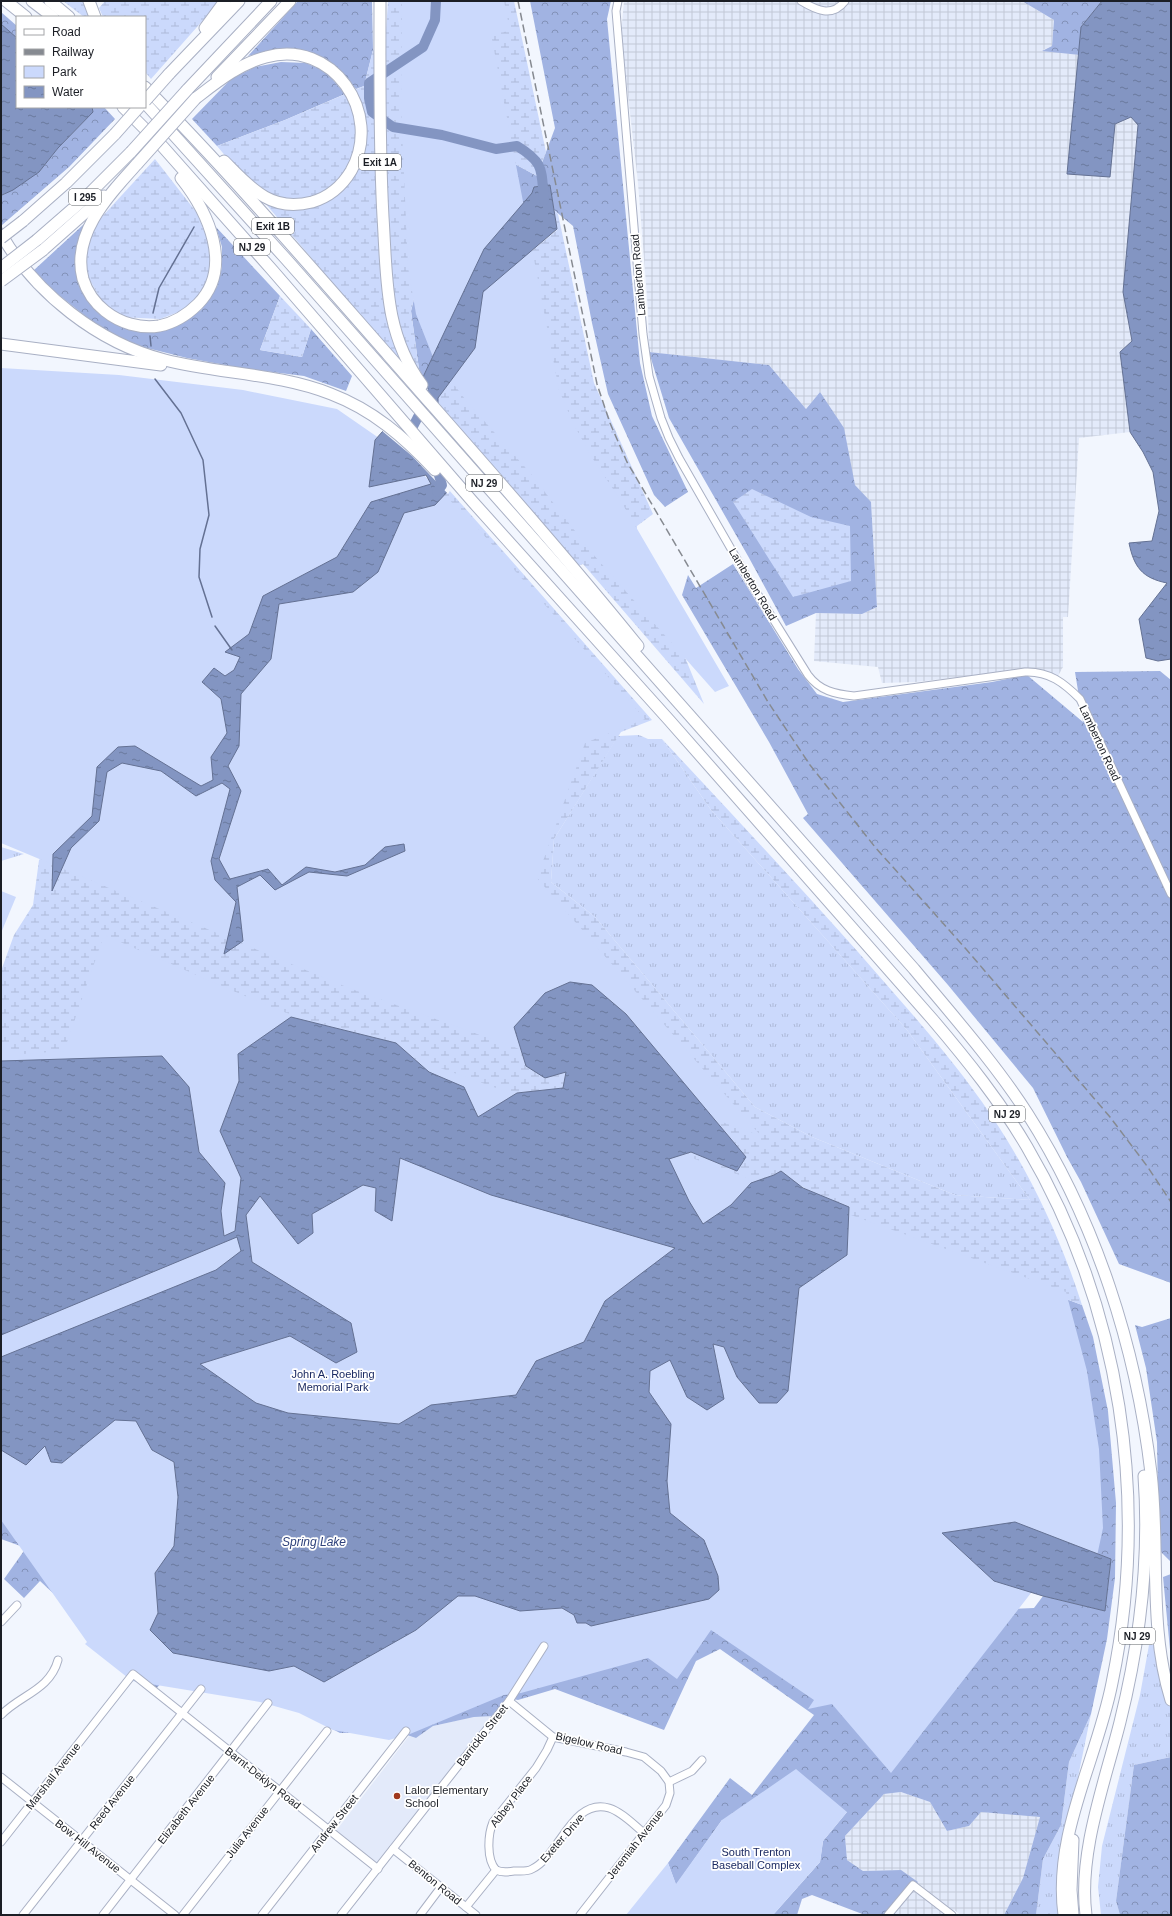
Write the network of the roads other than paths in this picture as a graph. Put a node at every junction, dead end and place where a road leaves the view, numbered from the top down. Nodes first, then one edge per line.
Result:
1 (6, 1) edge
2 (32, 1) edge
3 (50, 1) edge
4 (88, 1) edge
5 (225, 1) edge
6 (239, 1) edge
7 (271, 1) edge
8 (290, 1) edge
9 (380, 1) edge
10 (618, 1) edge
11 (801, 1) edge
12 (845, 1) edge
13 (25, 16) edge
14 (51, 16) edge
15 (69, 16) edge
16 (95, 16) edge
17 (169, 74) junction
18 (146, 88) edge
19 (196, 98) junction
20 (146, 101) edge
21 (146, 103) edge
22 (124, 108) edge
23 (138, 108) edge
24 (182, 125) junction
25 (160, 149) junction
26 (126, 177) junction
27 (1, 234) edge
28 (1, 238) edge
29 (1, 268) edge
30 (1, 281) edge
31 (1, 344) edge
32 (406, 369) junction
33 (228, 372) junction
34 (579, 583) junction
35 (625, 671) junction
36 (1171, 894) edge
37 (1128, 1352) junction
38 (17, 1605) dead end
39 (1, 1622) edge
40 (544, 1646) dead end
41 (58, 1660) dead end
42 (148, 1687) joint
43 (201, 1689) dead end
44 (1171, 1700) edge
45 (509, 1701) junction
46 (268, 1703) dead end
47 (182, 1713) junction
48 (1, 1715) edge
49 (327, 1731) dead end
50 (406, 1731) dead end
51 (553, 1737) junction
52 (230, 1752) junction
53 (702, 1760) dead end
54 (1088, 1769) junction
55 (1, 1777) edge
56 (669, 1782) junction
57 (280, 1791) junction
58 (32, 1802) junction
59 (328, 1830) junction
60 (644, 1833) junction
61 (81, 1841) junction
62 (1, 1842) edge
63 (393, 1849) junction
64 (378, 1869) junction
65 (496, 1870) junction
66 (130, 1880) junction
67 (442, 1887) junction
68 (466, 1907) junction
69 (23, 1915) edge
70 (103, 1915) edge
71 (175, 1915) edge
72 (183, 1915) edge
73 (262, 1915) edge
74 (341, 1915) edge
75 (420, 1915) edge
76 (476, 1915) edge
77 (580, 1915) edge
78 (888, 1915) edge
79 (952, 1915) edge
80 (1064, 1915) edge
81 (1073, 1915) edge
82 (1086, 1915) edge

1 - 13 highway
2 - 14 highway
3 - 15 highway
4 - 16 highway
5 - 17 highway
6 - 17 highway
7 - 29 highway, I 295, bridge
8 - 19 highway
9 - 32 highway, Exit 1A
10 - 36 street, Lamberton Road
11 - 12 street
17 - 20 highway, bridge
18 - 24 highway
19 - 24 highway
19 - 26 highway, bridge
21 - 34 highway, NJ 29
22 - 25 highway
23 - 28 highway, I 295, bridge
24 - 32 highway, Exit 1B
25 - 26 highway
25 - 35 highway, NJ 29
26 - 30 highway, bridge
27 - 33 highway
31 - 33 highway
32 - 34 highway, Exit 1B
33 - 35 highway
34 - 37 highway, NJ 29
35 - 54 highway, NJ 29
37 - 44 highway
37 - 82 highway, NJ 29
38 - 39 street
40 - 45 street, Barricklo Street
41 - 48 street
42 - 47 street, Barnt-Deklyn Road
42 - 58 street, Marshall Avenue
43 - 47 street, Reed Avenue
45 - 51 street, Bigelow Road
45 - 63 street, Barricklo Street
46 - 52 street, Elizabeth Avenue
47 - 52 street, Barnt-Deklyn Road
47 - 61 street, Reed Avenue
49 - 57 street, Julia Avenue
50 - 59 street, Andrew Street
51 - 56 street, Bigelow Road
51 - 65 street, Abbey Place
52 - 57 street, Barnt-Deklyn Road
52 - 66 street, Elizabeth Avenue
53 - 56 street
54 - 80 highway
54 - 81 highway, NJ 29
55 - 58 street, Bow Hill Avenue
56 - 60 street, Jeremiah Avenue
57 - 59 street, Barnt-Deklyn Road
57 - 72 street, Julia Avenue
58 - 61 street, Bow Hill Avenue
58 - 62 street, Marshall Avenue
59 - 64 street, Barnt-Deklyn Road
59 - 73 street, Andrew Street
60 - 65 street, Exeter Drive
60 - 77 street, Jeremiah Avenue
61 - 66 street, Bow Hill Avenue
61 - 69 street, Reed Avenue
63 - 64 street, Barricklo Street
63 - 67 street, Benton Road
64 - 74 street, Barricklo Street
65 - 68 street
66 - 70 street, Elizabeth Avenue
66 - 71 street, Bow Hill Avenue
67 - 68 street, Benton Road
67 - 75 street
68 - 76 street, Benton Road
78 - 79 street

